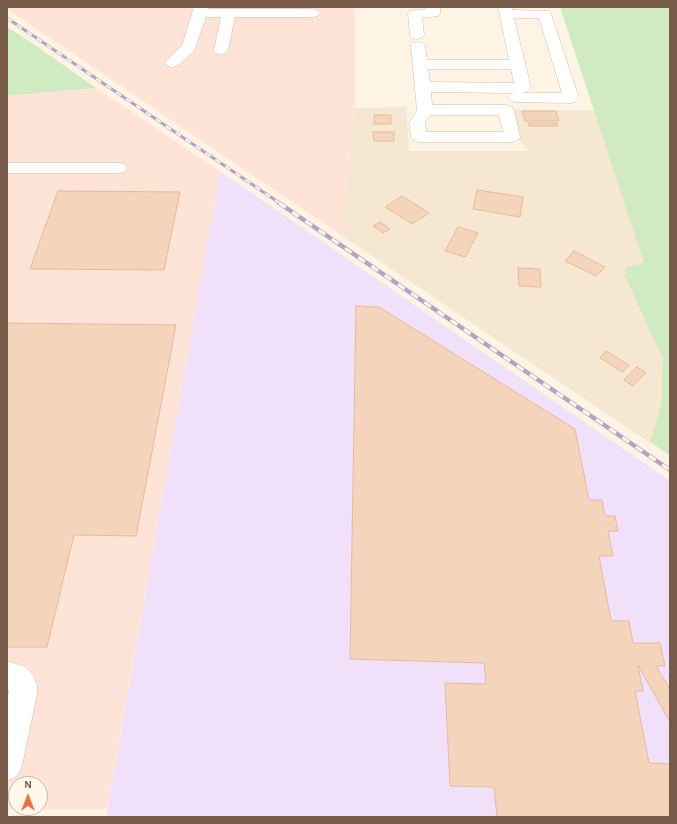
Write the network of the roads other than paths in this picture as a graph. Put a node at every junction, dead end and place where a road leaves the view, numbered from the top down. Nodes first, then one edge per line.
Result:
1 (433, 7) edge
2 (200, 10) edge
3 (506, 10) edge
4 (229, 13) junction
5 (314, 13) dead end
6 (221, 50) dead end
7 (172, 63) dead end
8 (517, 64) junction
9 (420, 65) junction
10 (422, 87) junction
11 (515, 98) junction
12 (425, 110) junction
13 (7, 168) edge
14 (118, 168) dead end
15 (7, 675) edge
16 (9, 751) edge

1 - 9 lane
2 - 4 lane
2 - 7 lane
3 - 8 lane
3 - 11 lane
4 - 5 lane
4 - 6 lane
8 - 9 lane
8 - 11 lane
9 - 10 lane
10 - 11 lane
10 - 12 lane
11 - 12 lane
11 - 12 lane
13 - 14 lane
15 - 16 lane

